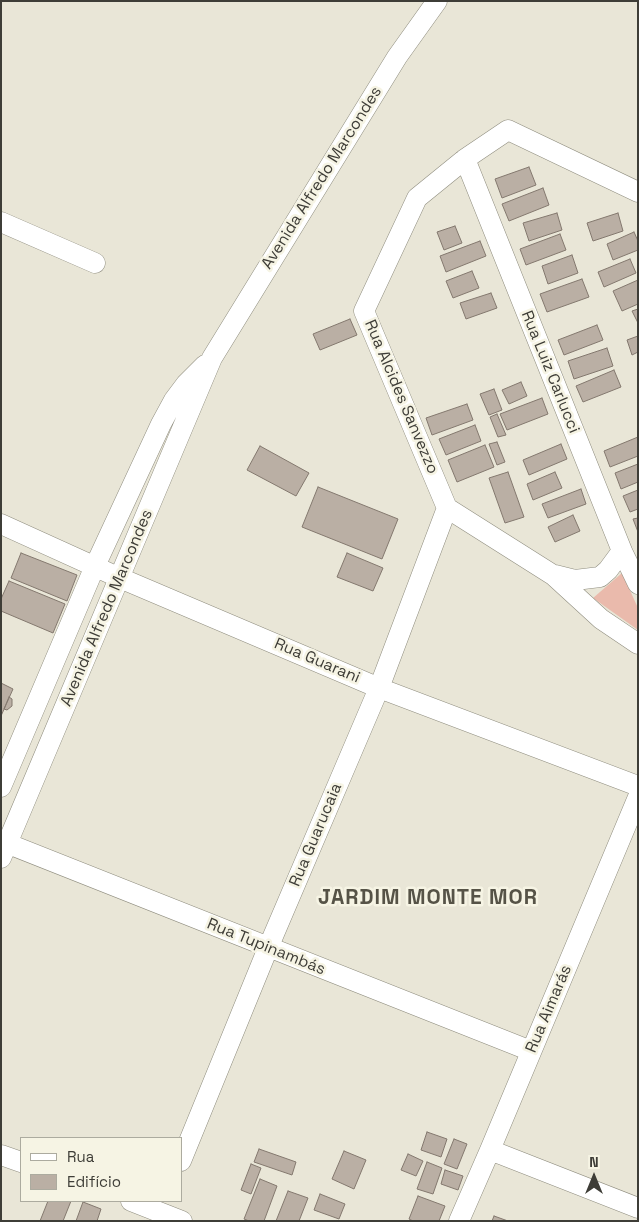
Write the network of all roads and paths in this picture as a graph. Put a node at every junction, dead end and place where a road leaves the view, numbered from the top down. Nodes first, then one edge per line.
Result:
1 (437, 1) edge
2 (465, 159) junction
3 (636, 194) edge
4 (1, 222) edge
5 (95, 263) dead end
6 (212, 358) junction
7 (447, 508) junction
8 (1, 524) edge
9 (622, 551) junction
10 (95, 566) junction
11 (553, 575) junction
12 (120, 578) junction
13 (638, 584) edge
14 (638, 644) edge
15 (379, 688) junction
16 (638, 786) edge
17 (1, 787) edge
18 (638, 797) edge
19 (3, 848) edge
20 (268, 948) junction
21 (531, 1051) junction
22 (490, 1150) junction
23 (1, 1155) edge
24 (182, 1159) edge
25 (20, 1162) edge
26 (134, 1202) edge
27 (638, 1208) edge
28 (161, 1211) edge
29 (182, 1221) edge
30 (458, 1221) edge

1 - 6 street, Avenida Alfredo Marcondes
2 - 3 street, Rua Alcides Sanvezzo
2 - 7 street, Rua Alcides Sanvezzo
2 - 9 street, Rua Luiz Carlucci
4 - 5 street
6 - 10 street, Avenida Alfredo Marcondes
6 - 12 street, Avenida Alfredo Marcondes
7 - 11 street
7 - 15 street, Rua Guarucaia
8 - 10 street, Rua Guarani
9 - 11 street
9 - 13 street, Rua Luiz Carlucci
10 - 12 street, Rua Guarani
10 - 17 street, Avenida Alfredo Marcondes
11 - 14 street
12 - 15 street, Rua Guarani
12 - 19 street, Avenida Alfredo Marcondes
15 - 16 street, Rua Guarani
15 - 20 street, Rua Guarucaia
18 - 21 street, Rua Aimarás
19 - 20 street, Rua Tupinambás
20 - 21 street, Rua Tupinambás
20 - 24 street, Rua Guarucaia
21 - 22 street, Rua Aimarás
22 - 27 street
22 - 30 street, Rua Aimarás
23 - 25 street
26 - 28 street
28 - 29 street

